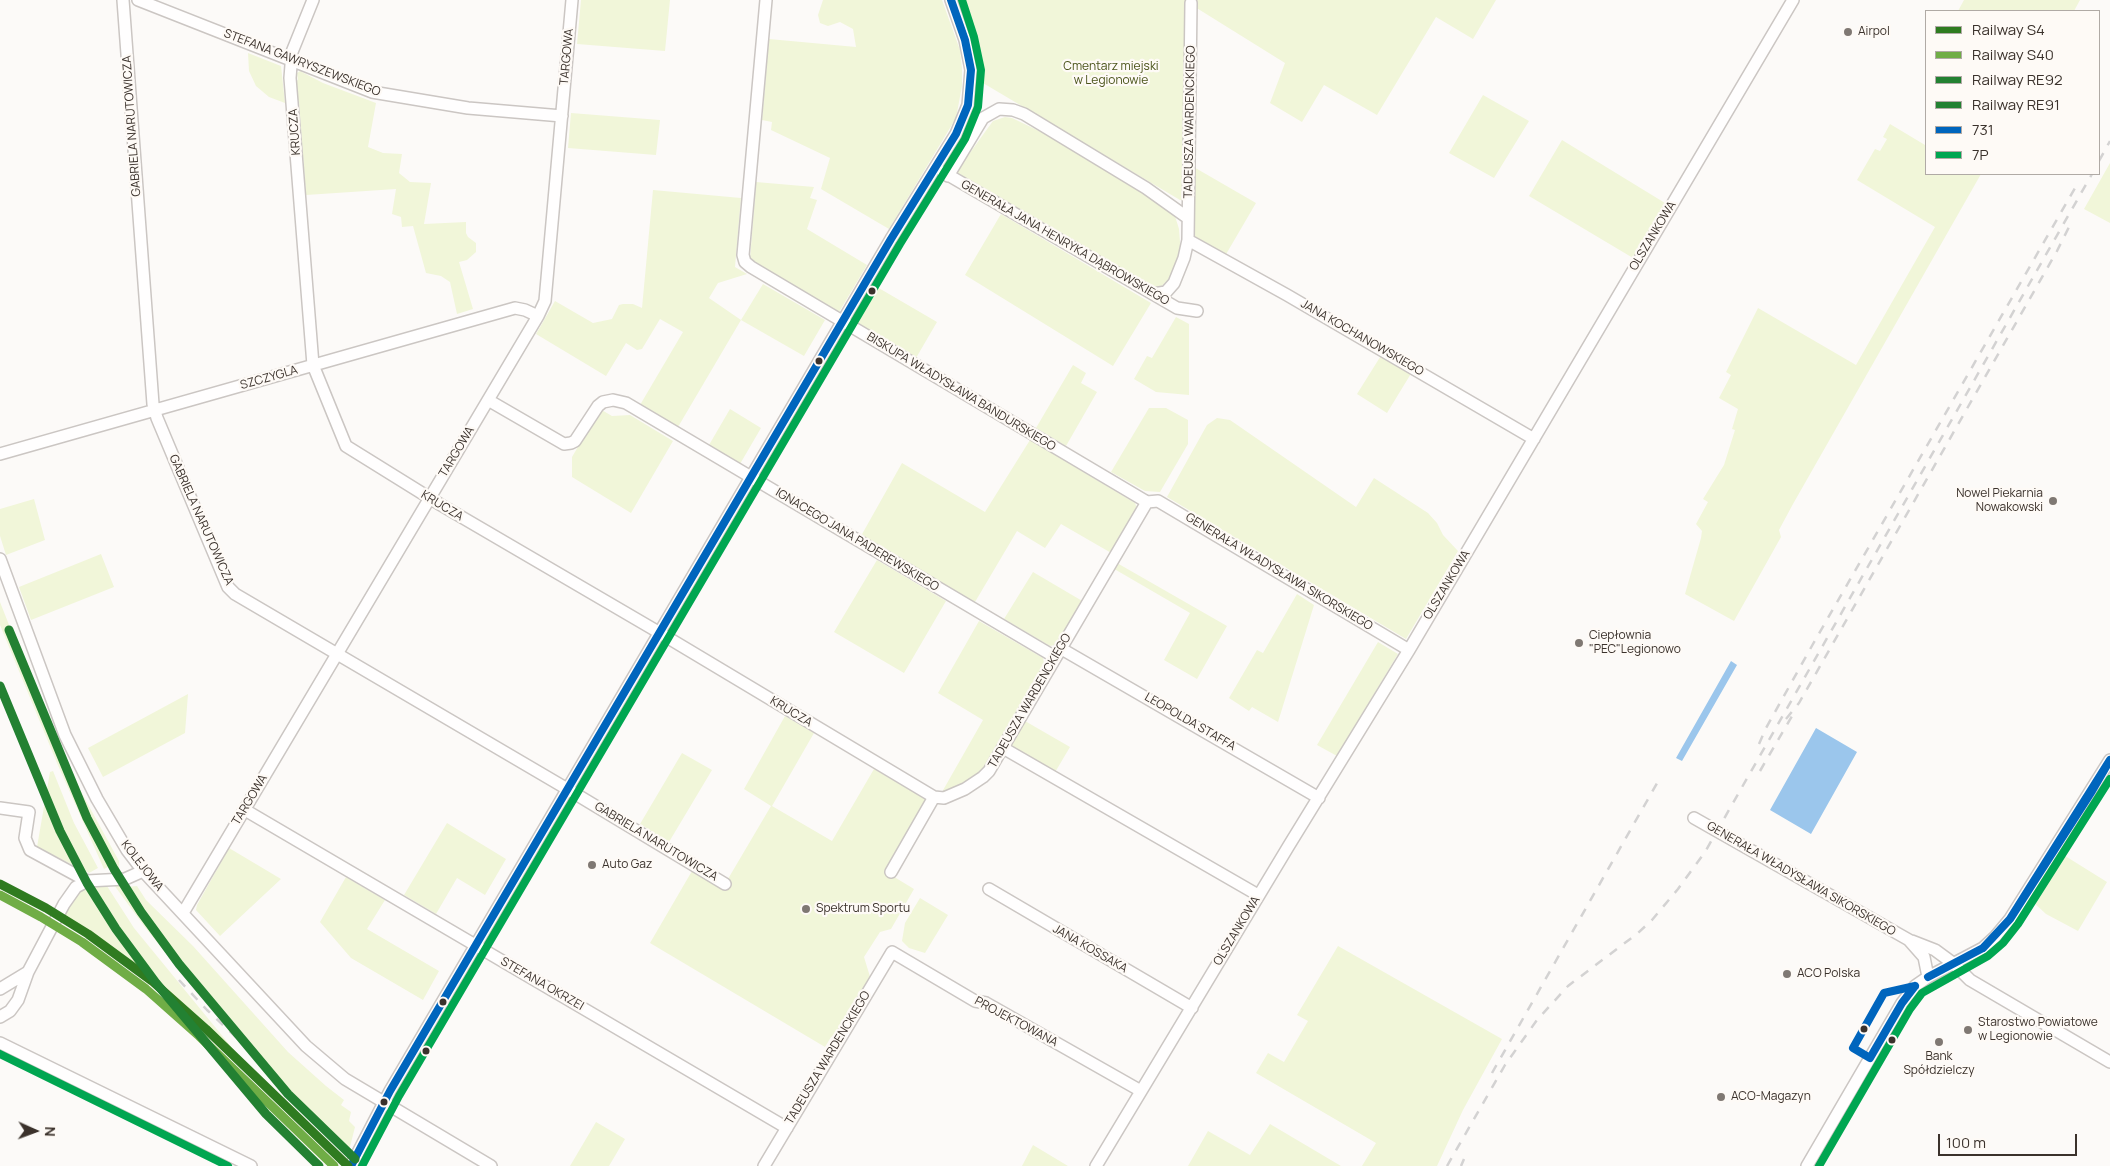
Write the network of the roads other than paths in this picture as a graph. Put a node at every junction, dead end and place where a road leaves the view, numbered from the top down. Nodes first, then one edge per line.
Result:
1 (123, 0) edge
2 (138, 0) edge
3 (313, 0) edge
4 (572, 0) edge
5 (766, 0) edge
6 (951, 0) edge
7 (1793, 0) edge
8 (1191, 3) dead end
9 (291, 59) junction
10 (562, 116) junction
11 (936, 168) junction
12 (948, 176) junction
13 (1188, 218) junction
14 (1188, 240) junction
15 (1153, 294) junction
16 (1197, 311) dead end
17 (538, 316) junction
18 (843, 322) junction
19 (313, 365) junction
20 (488, 400) junction
21 (154, 410) junction
22 (1534, 438) junction
23 (0, 454) edge
24 (751, 477) junction
25 (430, 498) junction
26 (1147, 502) junction
27 (0, 558) edge
28 (660, 633) junction
29 (1409, 650) junction
30 (1058, 652) junction
31 (338, 654) junction
32 (1003, 748) junction
33 (2110, 760) edge
34 (569, 790) junction
35 (934, 797) junction
36 (1320, 798) junction
37 (0, 808) edge
38 (245, 810) junction
39 (1694, 818) dead end
40 (143, 871) junction
41 (891, 872) dead end
42 (86, 881) junction
43 (725, 884) dead end
44 (989, 889) dead end
45 (1258, 896) junction
46 (183, 914) junction
47 (1909, 940) junction
48 (476, 945) junction
49 (892, 952) joint
50 (1954, 964) junction
51 (28, 972) junction
52 (1928, 977) junction
53 (0, 989) edge
54 (1192, 1008) junction
55 (0, 1017) edge
56 (0, 1043) edge
57 (2110, 1062) edge
58 (1141, 1091) junction
59 (383, 1103) junction
60 (786, 1128) junction
61 (251, 1166) edge
62 (350, 1166) edge
63 (491, 1166) edge
64 (764, 1166) edge
65 (1096, 1166) edge
66 (1807, 1166) edge

1 - 21 street, GABRIELA NARUTOWICZA
2 - 9 street, STEFANA GAWRYSZEWSKIEGO
3 - 9 street, KRUCZA
4 - 10 street, TARGOWA
5 - 18 street, BISKUPA WŁADYSŁAWA BANDURSKIEGO
6 - 11 street
7 - 22 street, OLSZANKOWA
8 - 13 street, TADEUSZA WARDENCKIEGO
9 - 10 street, STEFANA GAWRYSZEWSKIEGO
9 - 19 street, KRUCZA
10 - 17 street, TARGOWA
11 - 12 street, GENERAŁA JANA HENRYKA DĄBROWSKIEGO
11 - 18 street
12 - 13 street
12 - 15 street, GENERAŁA JANA HENRYKA DĄBROWSKIEGO
13 - 14 street, TADEUSZA WARDENCKIEGO
14 - 15 street, TADEUSZA WARDENCKIEGO
14 - 22 street, JANA KOCHANOWSKIEGO
15 - 16 street, GENERAŁA JANA HENRYKA DĄBROWSKIEGO
17 - 19 street, SZCZYGLA
17 - 20 street, TARGOWA
18 - 24 street
18 - 26 street, BISKUPA WŁADYSŁAWA BANDURSKIEGO
19 - 21 street, SZCZYGLA
19 - 25 street, KRUCZA
20 - 24 street, IGNACEGO JANA PADEREWSKIEGO
20 - 25 street, TARGOWA
21 - 23 street, SZCZYGLA
21 - 31 street, GABRIELA NARUTOWICZA
22 - 29 street, OLSZANKOWA
24 - 28 street
24 - 30 street, IGNACEGO JANA PADEREWSKIEGO
25 - 28 street, KRUCZA
25 - 31 street, TARGOWA
26 - 29 street, GENERAŁA WŁADYSŁAWA SIKORSKIEGO
26 - 30 street, TADEUSZA WARDENCKIEGO
27 - 40 street, KOLEJOWA
28 - 34 street
28 - 35 street, KRUCZA
29 - 36 street, OLSZANKOWA
30 - 32 street, TADEUSZA WARDENCKIEGO
30 - 36 street, LEOPOLDA STAFFA
31 - 34 street, GABRIELA NARUTOWICZA
31 - 38 street, TARGOWA
32 - 35 street, TADEUSZA WARDENCKIEGO
32 - 45 street
33 - 50 street
34 - 43 street, GABRIELA NARUTOWICZA
34 - 48 street
35 - 41 street
36 - 45 street, OLSZANKOWA
37 - 42 street
38 - 46 street, TARGOWA
38 - 48 street, STEFANA OKRZEI
39 - 47 street, GENERAŁA WŁADYSŁAWA SIKORSKIEGO
40 - 42 street
40 - 46 street, KOLEJOWA
42 - 51 street
44 - 54 street, JANA KOSSAKA
45 - 54 street, OLSZANKOWA
46 - 59 street, KOLEJOWA
47 - 50 street, GENERAŁA WŁADYSŁAWA SIKORSKIEGO
47 - 52 street, GENERAŁA WŁADYSŁAWA SIKORSKIEGO
48 - 59 street
48 - 60 street, STEFANA OKRZEI
49 - 58 street, PROJEKTOWANA
49 - 60 street, TADEUSZA WARDENCKIEGO
50 - 52 street
50 - 57 street, GENERAŁA WŁADYSŁAWA SIKORSKIEGO
51 - 53 street
51 - 55 street
52 - 66 street
54 - 58 street, OLSZANKOWA
56 - 61 street
58 - 65 street, OLSZANKOWA
59 - 62 street
59 - 63 street, KOLEJOWA
60 - 64 street, TADEUSZA WARDENCKIEGO

